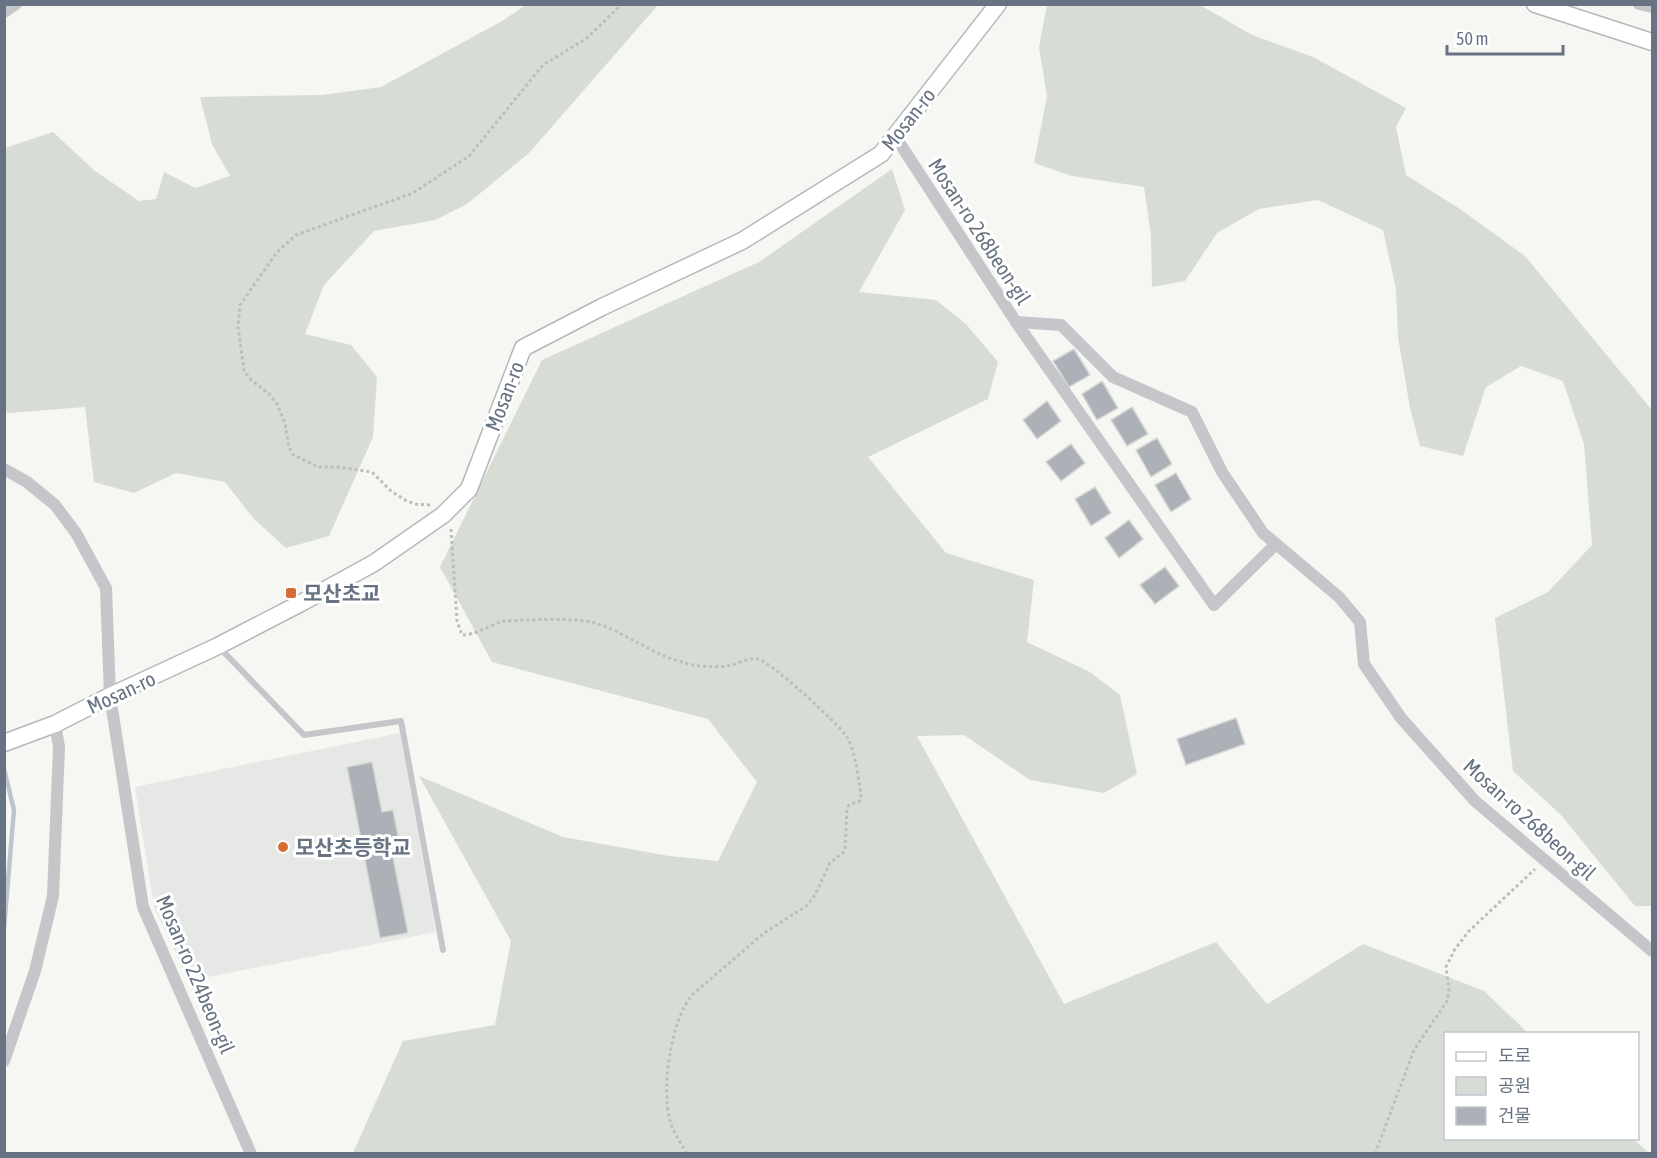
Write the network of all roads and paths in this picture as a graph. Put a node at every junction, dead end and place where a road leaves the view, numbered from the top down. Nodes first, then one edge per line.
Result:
1 (16, 4) edge
2 (622, 4) edge
3 (998, 4) edge
4 (1535, 4) edge
5 (1639, 4) edge
6 (1653, 7) edge
7 (4, 12) edge
8 (1653, 42) edge
9 (895, 136) junction
10 (1016, 322) junction
11 (4, 469) edge
12 (443, 514) junction
13 (1276, 544) junction
14 (218, 646) junction
15 (110, 696) junction
16 (55, 724) junction
17 (4, 743) edge
18 (1544, 861) junction
19 (443, 950) dead end
20 (1653, 951) edge
21 (4, 1061) edge
22 (251, 1154) edge
23 (687, 1154) edge
24 (1374, 1154) edge

1 - 7 street
2 - 12 path
3 - 9 street, Mosan-ro
4 - 8 street
5 - 6 street
9 - 10 street, Mosan-ro 268beon-gil
9 - 12 street, Mosan-ro
10 - 13 street, Mosan-ro 268beon-gil
10 - 13 street
11 - 15 street, Mosan-ro 224beon-gil
12 - 14 street, Mosan-ro
12 - 23 path
13 - 18 street, Mosan-ro 268beon-gil
14 - 15 street, Mosan-ro
14 - 19 lane
15 - 16 street, Mosan-ro
15 - 22 street, Mosan-ro 224beon-gil
16 - 17 street, Mosan-ro
16 - 21 street
18 - 20 street, Mosan-ro 268beon-gil
18 - 24 path

